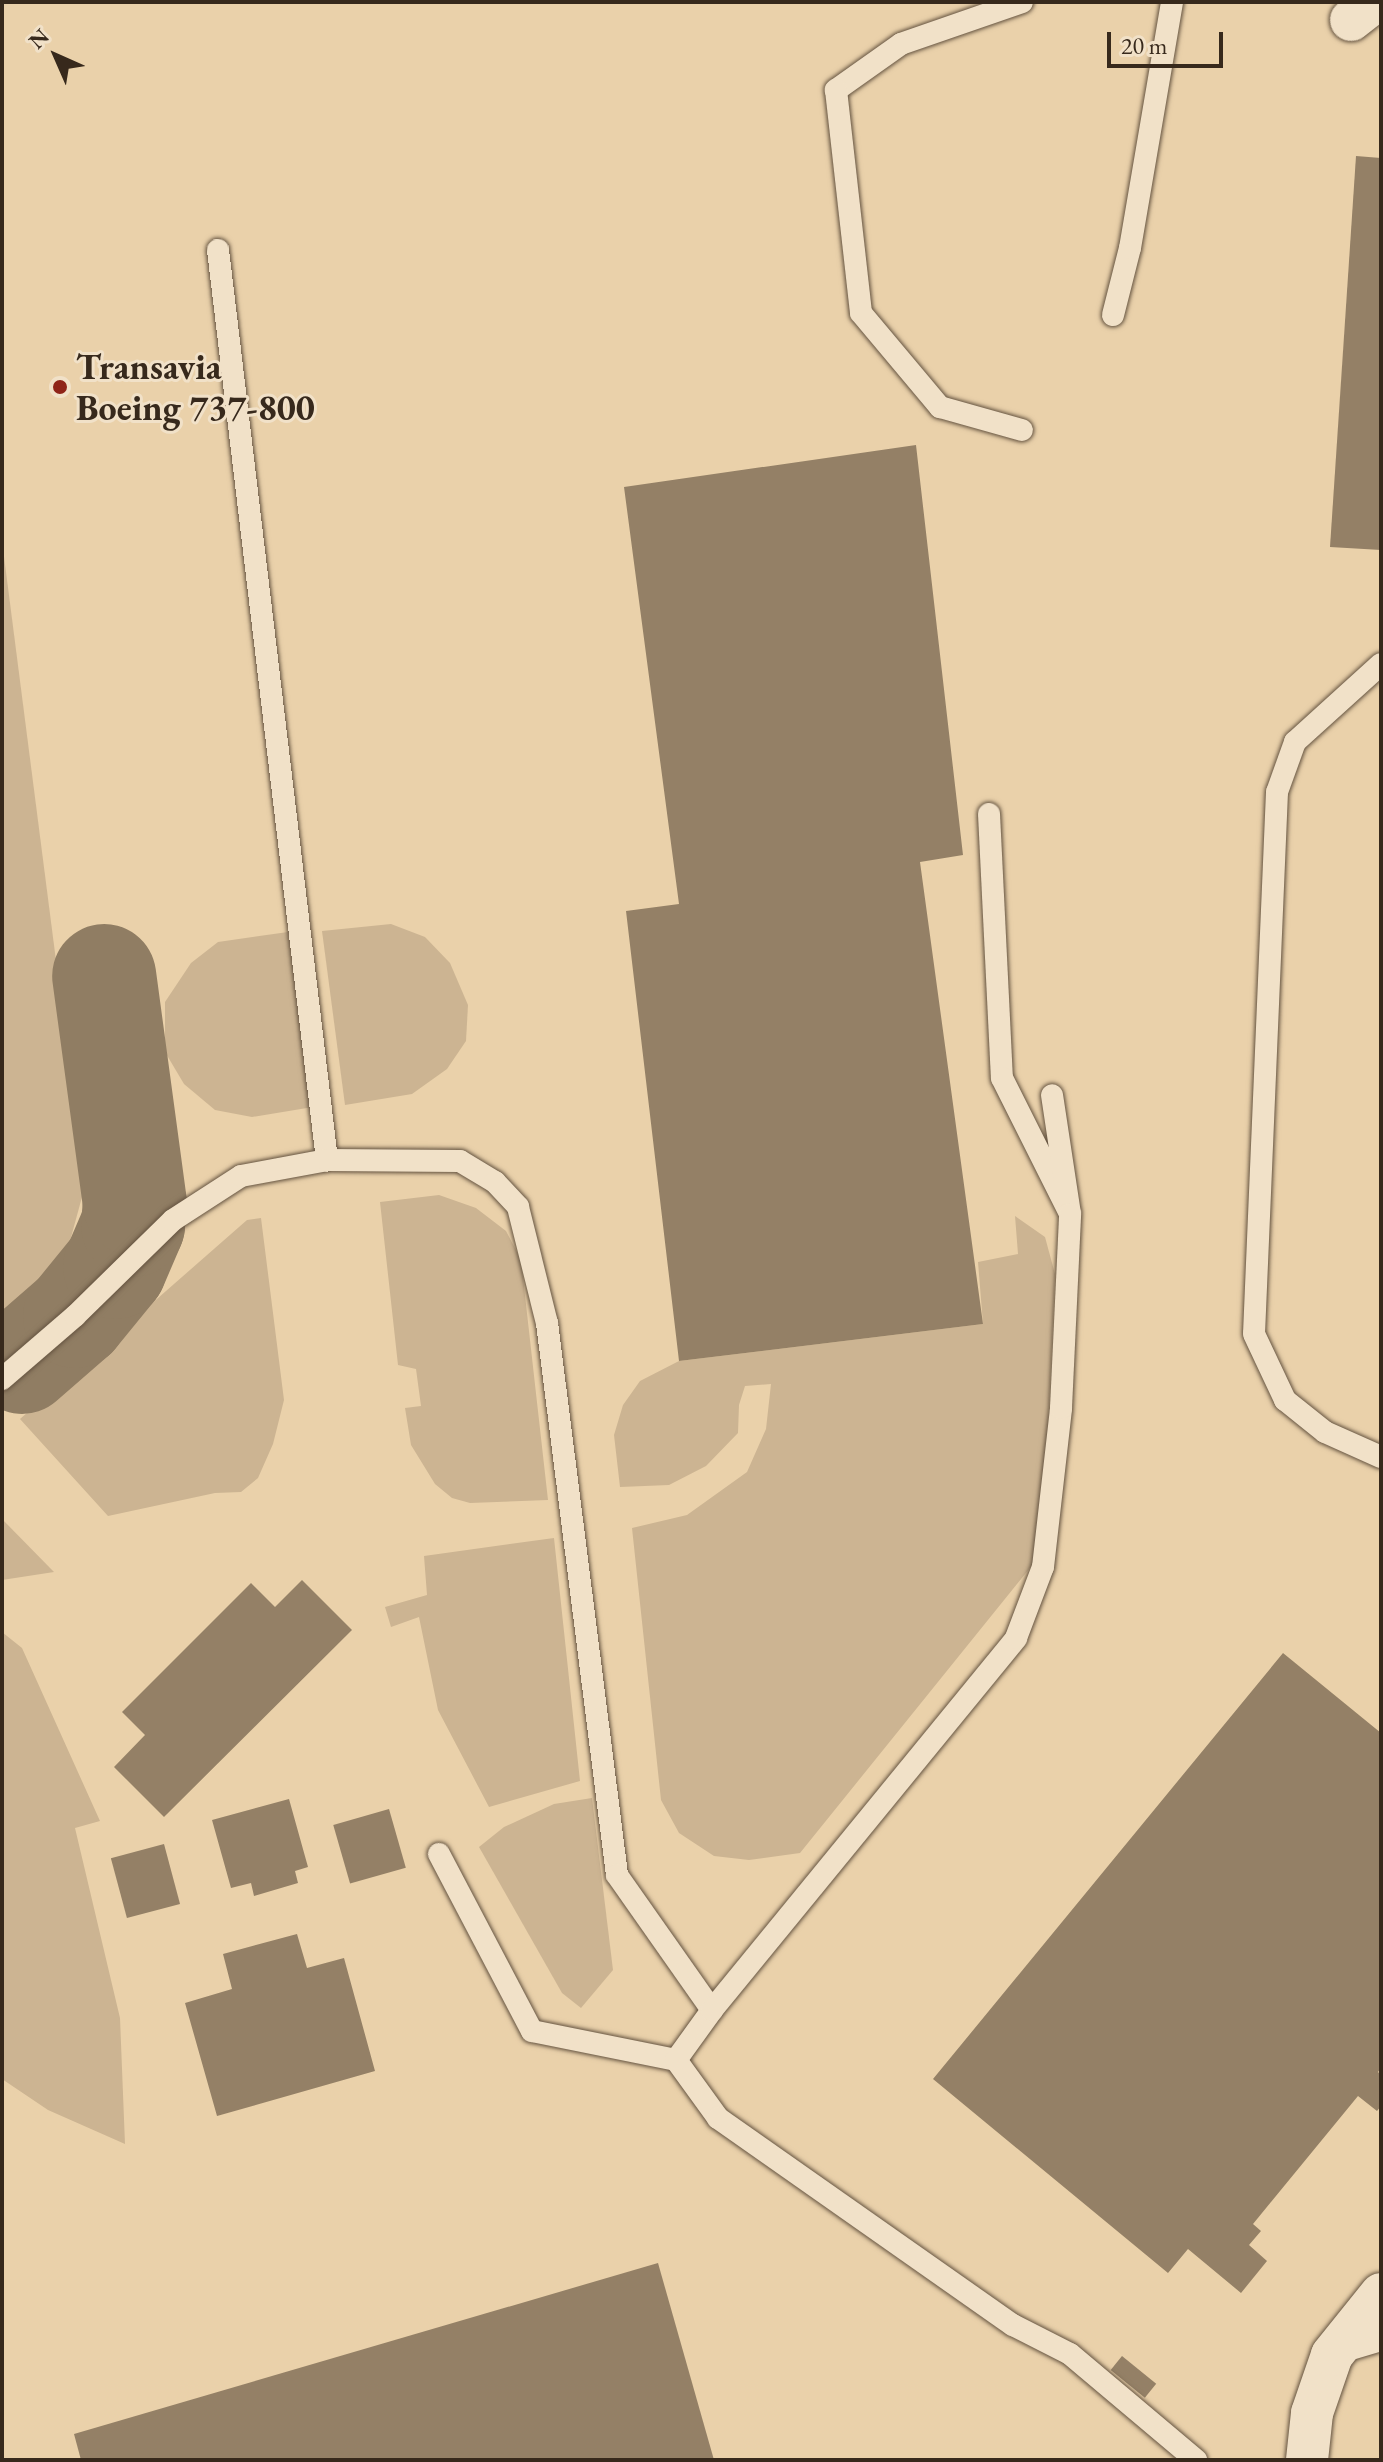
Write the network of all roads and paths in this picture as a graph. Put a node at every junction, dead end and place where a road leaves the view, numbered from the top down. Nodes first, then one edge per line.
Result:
1 (1022, 2) edge
2 (1172, 2) edge
3 (218, 250) dead end
4 (1113, 315) dead end
5 (1022, 430) dead end
6 (1381, 664) edge
7 (989, 814) dead end
8 (1052, 1095) dead end
9 (327, 1160) junction
10 (1070, 1214) junction
11 (2, 1379) edge
12 (1381, 1457) edge
13 (439, 1854) dead end
14 (712, 2010) junction
15 (676, 2060) junction
16 (1381, 2294) edge
17 (1381, 2340) edge
18 (1332, 2355) junction
19 (1196, 2460) edge
20 (1307, 2460) edge

1 - 5 lane
2 - 4 lane
3 - 9 lane
6 - 12 lane
7 - 10 lane
8 - 10 lane
9 - 11 lane
9 - 14 lane
10 - 14 lane
13 - 15 lane
14 - 15 lane
15 - 19 lane
16 - 18 street
17 - 18 lane
18 - 20 street

